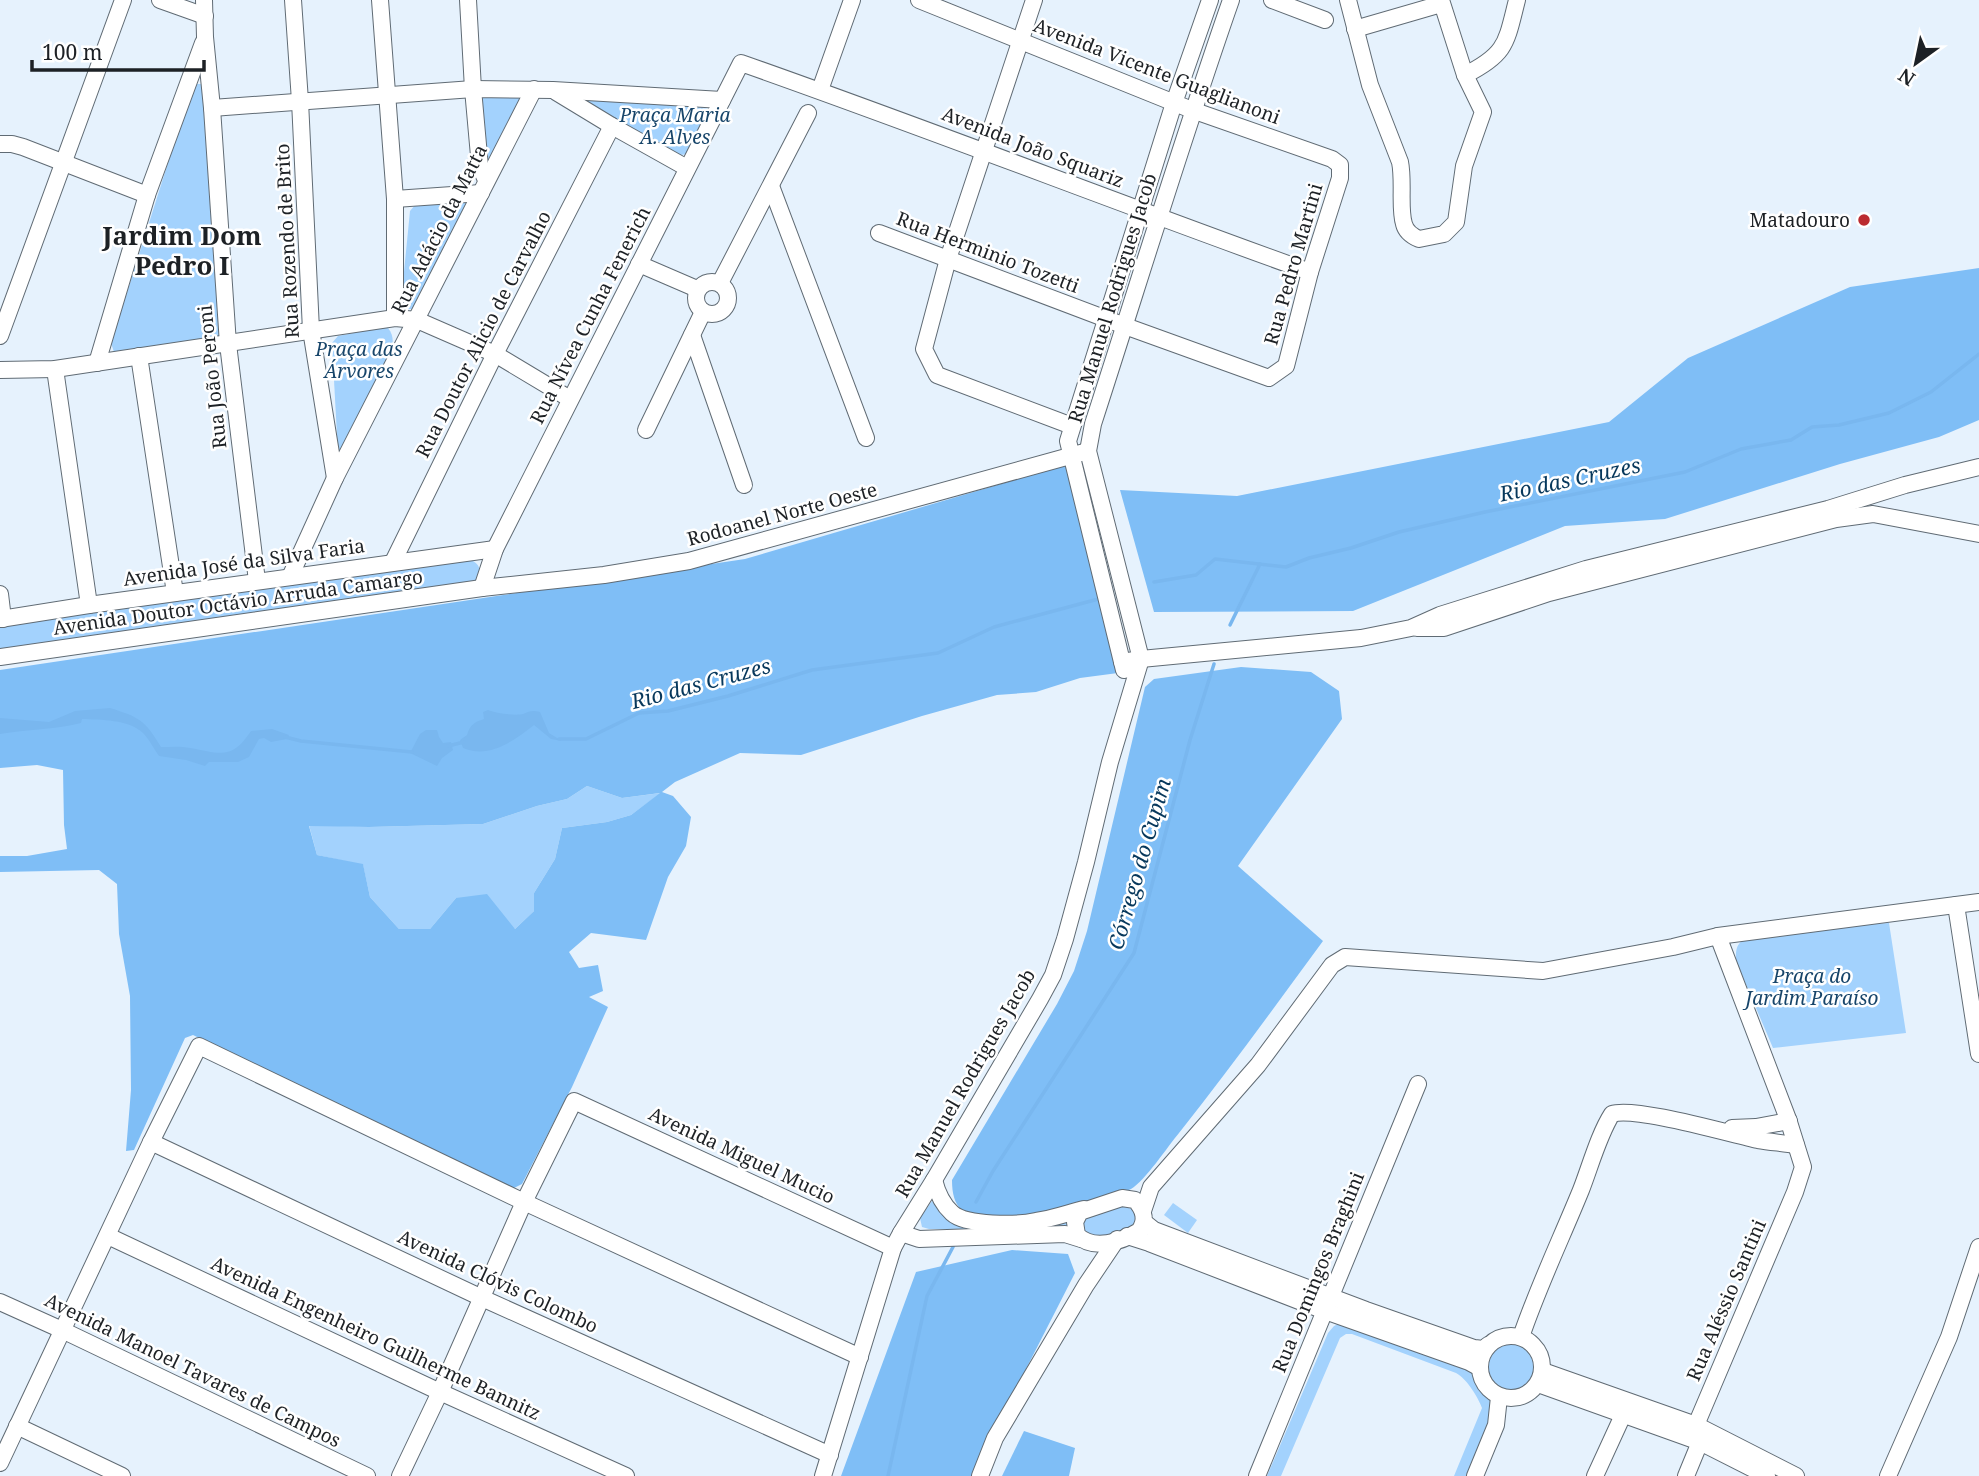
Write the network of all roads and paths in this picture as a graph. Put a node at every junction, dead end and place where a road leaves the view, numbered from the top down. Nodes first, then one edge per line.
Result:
1 (123, 0) edge
2 (160, 0) edge
3 (293, 0) edge
4 (380, 0) edge
5 (468, 0) edge
6 (852, 0) edge
7 (919, 0) edge
8 (1034, 0) edge
9 (1210, 0) edge
10 (1231, 0) edge
11 (1272, 0) edge
12 (1348, 0) edge
13 (1517, 0) edge
14 (1441, 2) edge
15 (204, 8) edge
16 (1325, 20) dead end
17 (1355, 29) junction
18 (205, 37) junction
19 (1021, 40) junction
20 (741, 63) joint
21 (1465, 75) junction
22 (472, 89) junction
23 (534, 89) junction
24 (553, 90) junction
25 (820, 90) junction
26 (387, 96) junction
27 (722, 100) junction
28 (300, 101) junction
29 (1174, 103) junction
30 (212, 108) junction
31 (1192, 110) junction
32 (808, 113) dead end
33 (612, 126) junction
34 (0, 133) edge
35 (0, 144) edge
36 (23, 147) junction
37 (986, 150) junction
38 (63, 161) junction
39 (1340, 165) joint
40 (687, 168) junction
41 (484, 186) junction
42 (771, 186) junction
43 (147, 195) junction
44 (395, 199) junction
45 (1139, 211) junction
46 (1158, 218) junction
47 (879, 233) dead end
48 (948, 259) junction
49 (639, 264) junction
50 (1310, 272) junction
51 (720, 283) junction
52 (697, 289) junction
53 (703, 312) junction
54 (395, 318) junction
55 (1105, 319) junction
56 (418, 320) junction
57 (1125, 326) junction
58 (311, 330) junction
59 (692, 335) junction
60 (0, 336) edge
61 (228, 344) junction
62 (495, 354) junction
63 (139, 356) junction
64 (97, 363) junction
65 (55, 369) junction
66 (0, 370) edge
67 (1279, 372) joint
68 (570, 399) junction
69 (1072, 426) junction
70 (646, 430) dead end
71 (866, 438) dead end
72 (1088, 451) junction
73 (1070, 455) junction
74 (1979, 467) edge
75 (335, 478) junction
76 (744, 485) dead end
77 (1979, 534) edge
78 (495, 549) junction
79 (393, 562) junction
80 (290, 577) junction
81 (257, 581) junction
82 (482, 588) junction
83 (175, 593) junction
84 (0, 594) edge
85 (89, 605) junction
86 (2, 619) edge
87 (1411, 628) junction
88 (0, 657) edge
89 (1141, 659) junction
90 (1122, 663) junction
91 (1130, 693) junction
92 (1979, 902) edge
93 (1956, 905) junction
94 (1718, 936) junction
95 (1979, 1054) edge
96 (1418, 1084) dead end
97 (1789, 1121) junction
98 (1712, 1129) junction
99 (151, 1142) junction
100 (1796, 1145) junction
101 (934, 1180) junction
102 (1151, 1187) junction
103 (1122, 1198) junction
104 (524, 1202) junction
105 (1084, 1209) junction
106 (1143, 1216) junction
107 (901, 1233) junction
108 (108, 1236) junction
109 (1122, 1238) junction
110 (1084, 1241) junction
111 (1979, 1247) edge
112 (894, 1248) junction
113 (1086, 1285) junction
114 (481, 1298) junction
115 (0, 1302) edge
116 (1328, 1304) junction
117 (62, 1330) junction
118 (1521, 1337) junction
119 (1488, 1345) junction
120 (860, 1357) junction
121 (1480, 1368) junction
122 (1541, 1378) junction
123 (440, 1392) junction
124 (1499, 1397) junction
125 (1623, 1415) junction
126 (1696, 1425) junction
127 (17, 1426) junction
128 (1700, 1442) junction
129 (830, 1455) junction
130 (0, 1463) edge
131 (122, 1476) edge
132 (367, 1476) edge
133 (400, 1476) edge
134 (626, 1476) edge
135 (823, 1476) edge
136 (980, 1476) edge
137 (1257, 1476) edge
138 (1475, 1476) edge
139 (1595, 1476) edge
140 (1686, 1476) edge
141 (1767, 1476) edge
142 (1796, 1476) edge
143 (1888, 1476) edge

1 - 38 street
2 - 15 street
3 - 28 street, Rua Rozendo de Brito
4 - 26 street
5 - 22 street
6 - 25 street
7 - 19 street, Avenida Vicente Guaglianoni
8 - 19 street
9 - 29 street, Rua Manuel Rodrigues Jacob
10 - 31 street, Rua Manuel Rodrigues Jacob
11 - 16 street
12 - 17 street
13 - 21 street
14 - 17 street
14 - 21 street
15 - 18 street, Rua João Peroni
17 - 21 street
18 - 30 street, Rua João Peroni
18 - 43 street
19 - 29 street, Avenida Vicente Guaglianoni
19 - 37 street
20 - 25 street, Avenida João Squariz
20 - 27 street, Rua Nívea Cunha Fenerich
22 - 23 street
22 - 26 street
22 - 41 street
23 - 24 street
23 - 41 street, Rua Adácio da Matta
24 - 27 street
24 - 33 street
25 - 37 street, Avenida João Squariz
26 - 28 street
26 - 44 street
27 - 40 street, Rua Nívea Cunha Fenerich
28 - 30 street
28 - 58 street, Rua Rozendo de Brito
29 - 31 street, Avenida Vicente Guaglianoni
29 - 45 street, Rua Manuel Rodrigues Jacob
30 - 61 street, Rua João Peroni
31 - 39 street, Avenida Vicente Guaglianoni
31 - 46 street, Rua Manuel Rodrigues Jacob
32 - 42 street
33 - 40 street
33 - 62 street, Rua Doutor Alicio de Carvalho
34 - 36 street
35 - 36 street
36 - 38 street
37 - 45 street, Avenida João Squariz
37 - 48 street
38 - 43 street
38 - 60 street
39 - 50 street, Rua Pedro Martini
40 - 49 street, Rua Nívea Cunha Fenerich
41 - 44 street
41 - 56 street, Rua Adácio da Matta
42 - 51 street
42 - 71 street
43 - 64 street
44 - 54 street
45 - 46 street, Avenida João Squariz
45 - 55 street, Rua Manuel Rodrigues Jacob
46 - 50 street, Avenida João Squariz
46 - 57 street, Rua Manuel Rodrigues Jacob
47 - 48 street, Rua Herminio Tozetti
48 - 55 street, Rua Herminio Tozetti
48 - 69 street
49 - 52 street
49 - 68 street, Rua Nívea Cunha Fenerich
50 - 67 street, Rua Pedro Martini
51 - 52 street
51 - 53 street
52 - 53 street
53 - 59 street
54 - 56 street
54 - 58 street
55 - 57 street, Rua Herminio Tozetti
55 - 69 street, Rua Manuel Rodrigues Jacob
56 - 62 street
56 - 75 street, Rua Adácio da Matta
57 - 67 street, Rua Herminio Tozetti
57 - 72 street, Rua Manuel Rodrigues Jacob
58 - 61 street
58 - 75 street, Rua Rozendo de Brito
59 - 70 street
59 - 76 street
61 - 63 street
61 - 81 street, Rua João Peroni
62 - 68 street
62 - 79 street, Rua Doutor Alicio de Carvalho
63 - 64 street
63 - 83 street
64 - 65 street
65 - 66 street
65 - 85 street
68 - 78 street, Rua Nívea Cunha Fenerich
69 - 73 street, Rua Manuel Rodrigues Jacob
72 - 73 street, Rodoanel Norte Oeste
72 - 89 street, Rua Manuel Rodrigues Jacob
73 - 82 street, Rodoanel Norte Oeste
73 - 90 street, Rua Manuel Rodrigues Jacob
74 - 87 street
75 - 80 street, Rua Adácio da Matta
77 - 87 street
78 - 79 street, Avenida José da Silva Faria
78 - 82 street, Rua Nívea Cunha Fenerich
79 - 80 street, Avenida José da Silva Faria
80 - 81 street, Avenida José da Silva Faria
81 - 83 street, Avenida José da Silva Faria
82 - 88 street, Avenida Doutor Octávio Arruda Camargo
83 - 85 street, Avenida José da Silva Faria
84 - 86 street
85 - 86 street, Avenida José da Silva Faria
87 - 89 street
89 - 90 street
89 - 91 street, Rua Manuel Rodrigues Jacob
90 - 91 street, Rua Manuel Rodrigues Jacob
91 - 101 street, Rua Manuel Rodrigues Jacob
92 - 93 street
93 - 94 street
93 - 95 street
94 - 97 street, Rua Aléssio Santini
94 - 102 street
96 - 116 street, Rua Domingos Braghini
97 - 98 street
97 - 100 street, Rua Aléssio Santini
98 - 100 street
98 - 118 street
99 - 104 street
99 - 108 street
99 - 114 street, Avenida Clóvis Colombo
100 - 126 street, Rua Aléssio Santini
101 - 105 street
101 - 107 street, Rua Manuel Rodrigues Jacob
102 - 103 street
102 - 106 street
103 - 105 street
103 - 106 street
104 - 112 street, Avenida Miguel Mucio
104 - 114 street
104 - 120 street
105 - 110 street
106 - 109 street
106 - 116 street
107 - 110 street
107 - 112 street, Rua Manuel Rodrigues Jacob
108 - 117 street
108 - 123 street, Avenida Engenheiro Guilherme Bannitz
109 - 110 street
109 - 113 street
109 - 116 street
110 - 113 street
111 - 143 street
112 - 120 street, Rua Manuel Rodrigues Jacob
113 - 136 street
114 - 123 street
114 - 129 street, Avenida Clóvis Colombo
115 - 117 street, Avenida Manoel Tavares de Campos
116 - 119 street
116 - 121 street
116 - 137 street, Rua Domingos Braghini
117 - 127 street
117 - 132 street, Avenida Manoel Tavares de Campos
118 - 119 street
118 - 122 street
119 - 121 street
120 - 129 street, Rua Manuel Rodrigues Jacob
121 - 124 street
122 - 124 street
122 - 125 street
122 - 126 street
123 - 133 street
123 - 134 street, Avenida Engenheiro Guilherme Bannitz
124 - 138 street
125 - 128 street
125 - 139 street
126 - 142 street
127 - 130 street
127 - 131 street
128 - 140 street
128 - 141 street
129 - 135 street, Rua Manuel Rodrigues Jacob

